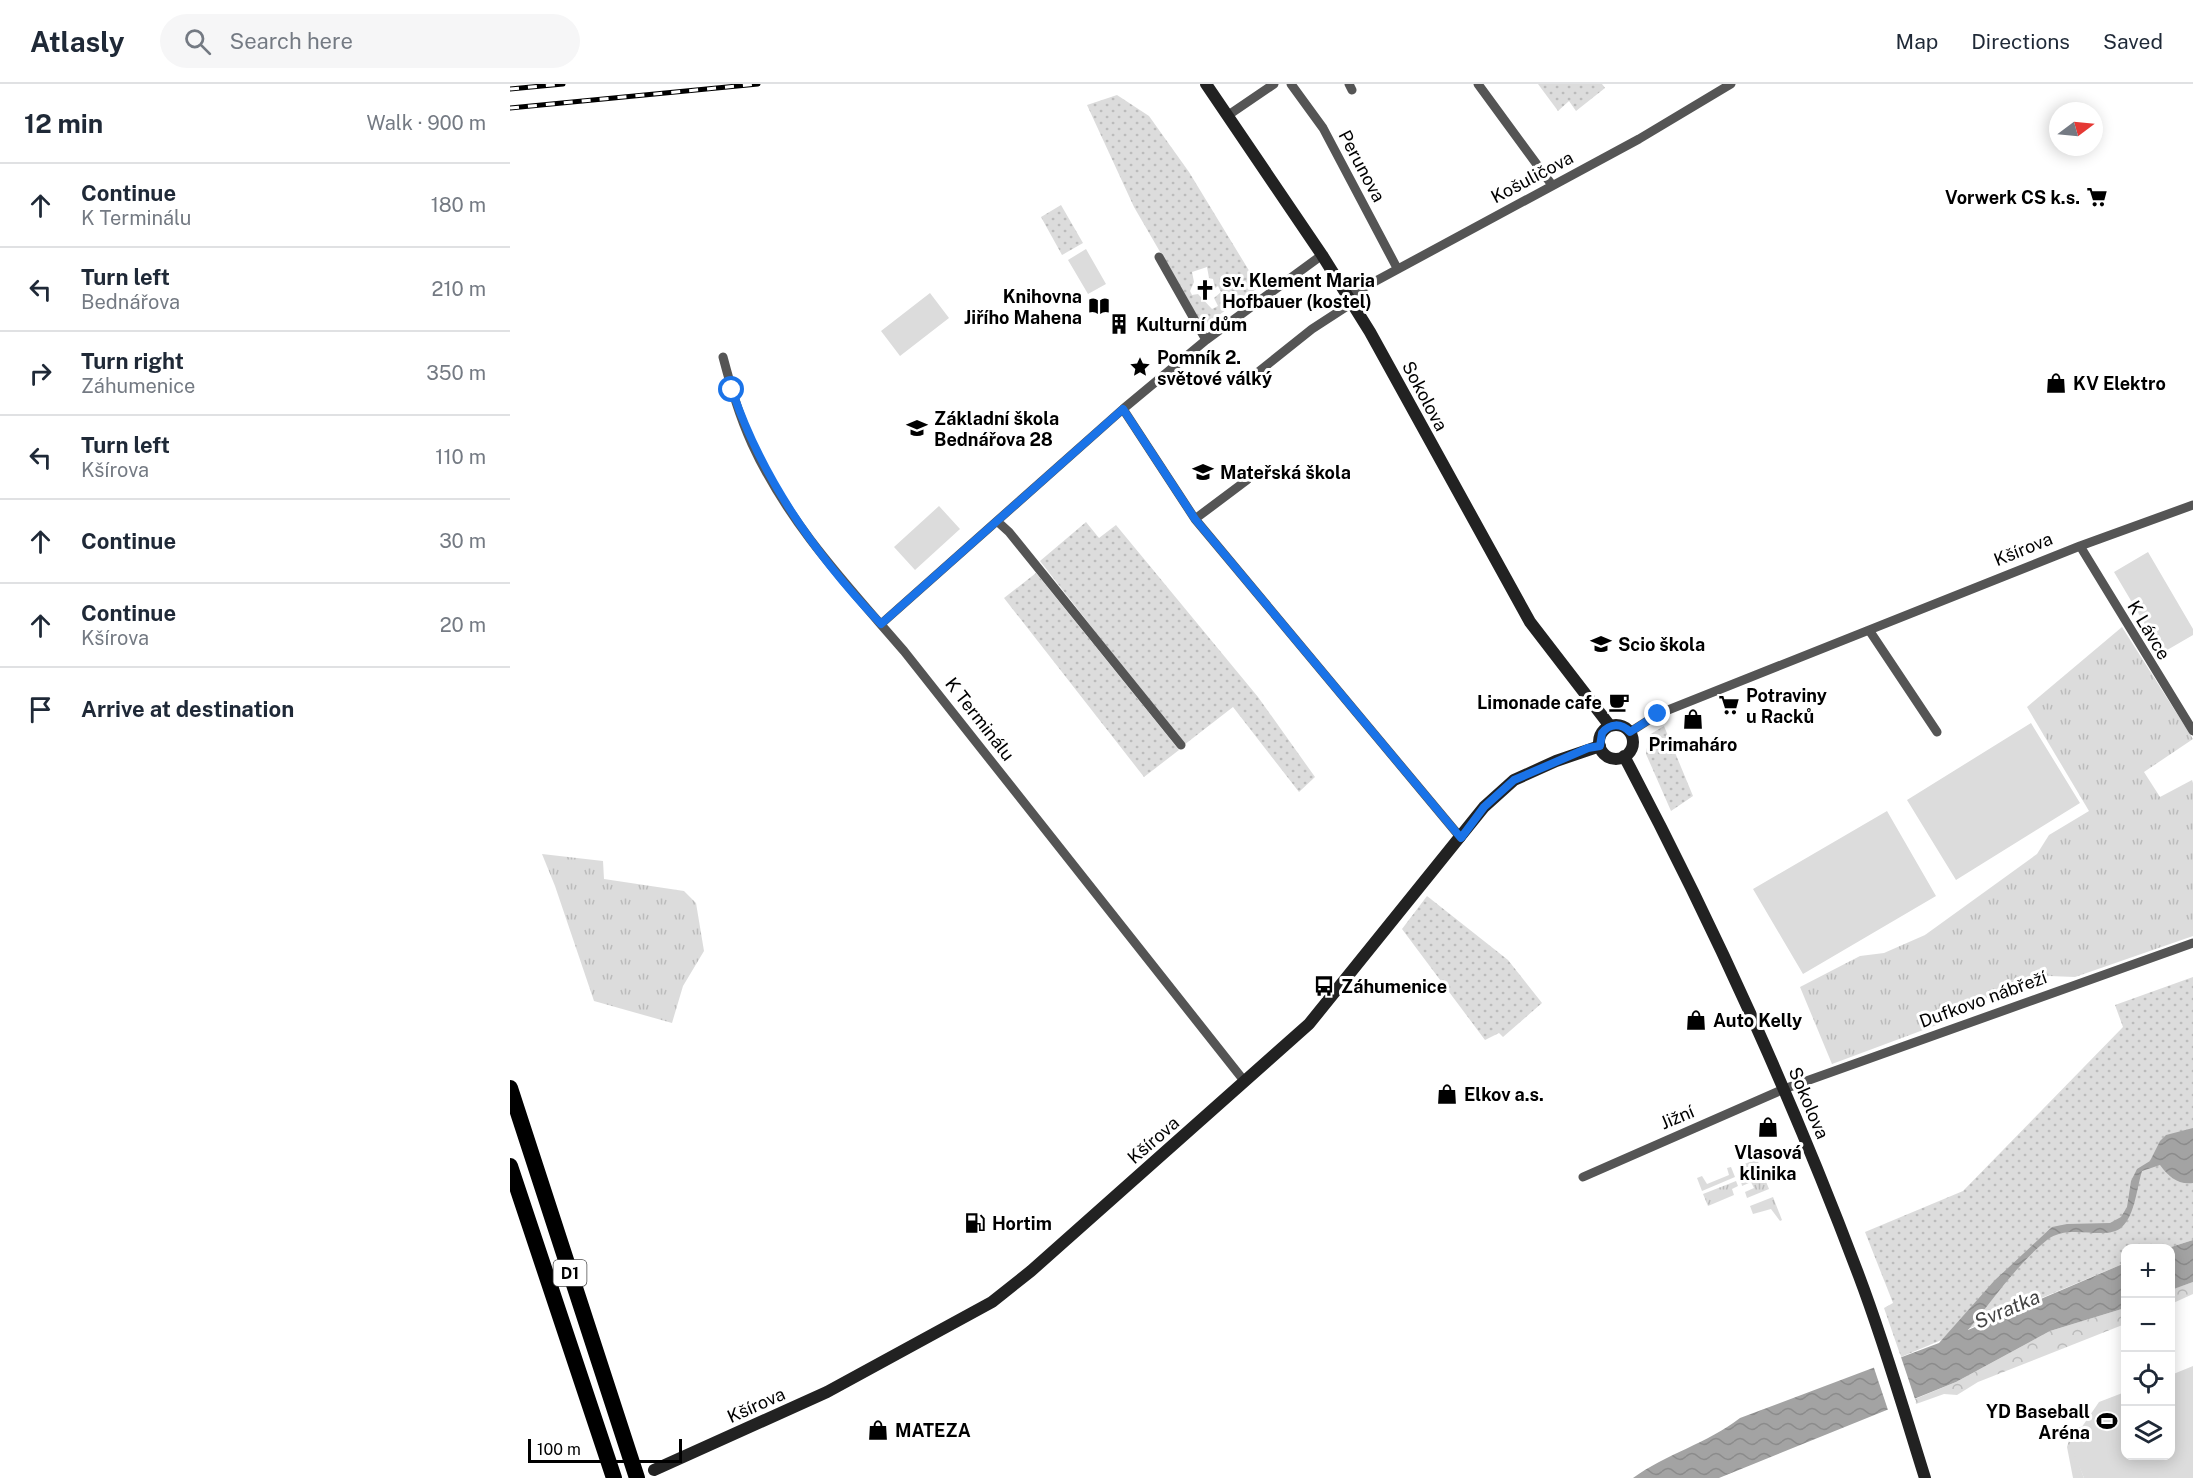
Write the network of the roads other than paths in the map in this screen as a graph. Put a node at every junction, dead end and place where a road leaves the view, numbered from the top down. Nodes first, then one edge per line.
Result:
1 (1206, 84) edge
2 (1274, 84) edge
3 (1291, 84) edge
4 (1478, 84) edge
5 (1708, 84) edge
6 (1731, 84) edge
7 (1714, 94) junction
8 (1227, 116) junction
9 (1552, 185) junction
10 (1322, 255) junction
11 (1159, 257) dead end
12 (1397, 268) junction
13 (1350, 299) junction
14 (1206, 340) junction
15 (723, 357) dead end
16 (1257, 373) dead end
17 (1123, 409) junction
18 (1247, 480) dead end
19 (2193, 506) edge
20 (1195, 519) junction
21 (998, 522) junction
22 (2080, 546) junction
23 (881, 624) junction
24 (1869, 630) junction
25 (1610, 726) junction
26 (2193, 731) edge
27 (1630, 732) junction
28 (1936, 732) dead end
29 (1181, 745) dead end
30 (1600, 746) junction
31 (1624, 756) junction
32 (1461, 838) junction
33 (2193, 943) edge
34 (1245, 1082) junction
35 (510, 1088) edge
36 (1784, 1089) junction
37 (510, 1166) edge
38 (1583, 1177) dead end
39 (654, 1470) dead end
40 (613, 1474) edge
41 (637, 1478) edge
42 (1925, 1478) edge

1 - 8 street, Sokolova
2 - 8 street
3 - 12 street, Perunova
4 - 9 street
5 - 7 street
6 - 7 street, Košuličova
7 - 9 street, Košuličova
8 - 10 street, Sokolova
9 - 12 street, Košuličova
10 - 13 street, Sokolova
10 - 14 street
11 - 14 street
12 - 13 street, Košuličova
13 - 16 street, Košuličova
13 - 25 street, Sokolova
14 - 17 street
15 - 23 street, K Terminálu
17 - 20 street
17 - 21 street
18 - 20 street
19 - 22 street, Kšírova
20 - 32 street
21 - 23 street
21 - 29 street
22 - 24 street, Kšírova
22 - 26 street, K Lávce
23 - 34 street, K Terminálu
24 - 27 street, Kšírova
24 - 28 street
25 - 27 street
25 - 30 street
27 - 31 street
30 - 31 street
30 - 32 street, Kšírova
31 - 36 street, Sokolova
32 - 34 street, Kšírova
33 - 36 street, Dufkovo nábřeží
34 - 39 street, Kšírova
35 - 41 highway, D1
36 - 38 street, Jižní
36 - 42 street, Sokolova
37 - 40 highway, D1

